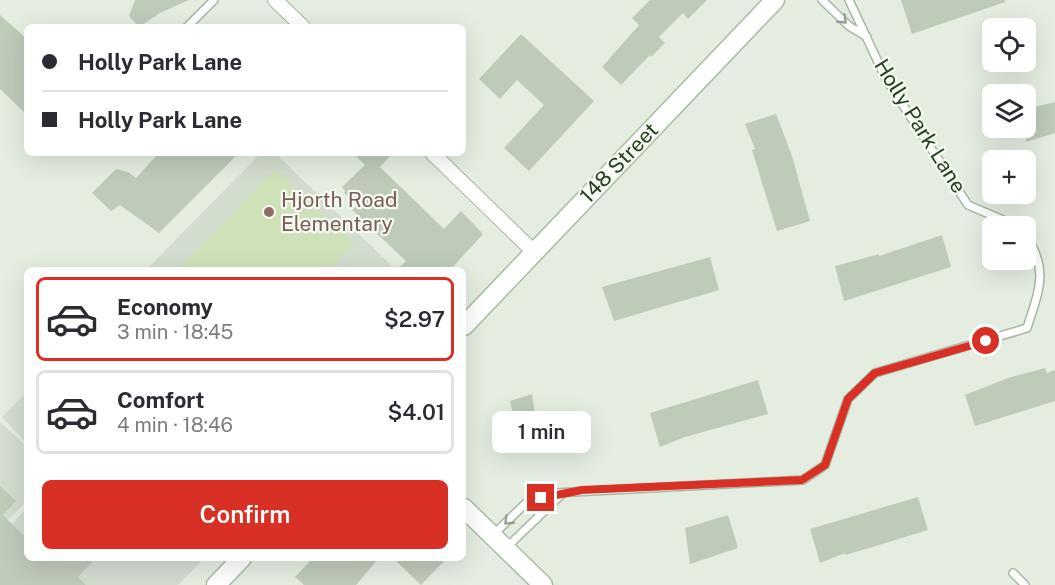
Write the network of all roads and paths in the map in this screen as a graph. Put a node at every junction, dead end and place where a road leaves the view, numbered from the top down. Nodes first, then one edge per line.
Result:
1 (214, 0) edge
2 (275, 0) edge
3 (822, 0) edge
4 (849, 0) edge
5 (772, 1) edge
6 (190, 24) edge
7 (300, 24) edge
8 (867, 36) junction
9 (435, 156) edge
10 (994, 216) edge
11 (534, 252) junction
12 (1036, 254) edge
13 (466, 324) edge
14 (562, 494) junction
15 (466, 510) edge
16 (499, 542) junction
17 (239, 561) edge
18 (1013, 573) dead end
19 (216, 585) edge
20 (543, 585) edge
21 (1025, 585) edge

1 - 6 lane
2 - 7 street
3 -> 8 lane
4 - 8 lane, Holly Park Lane
5 - 11 main road, 148 Street
8 - 10 lane, Holly Park Lane
9 - 11 street
11 - 13 main road, 148 Street
12 - 14 lane
14 - 16 lane
14 -> 16 lane
15 - 16 main road
16 - 20 main road
17 - 19 main road
18 - 21 lane

